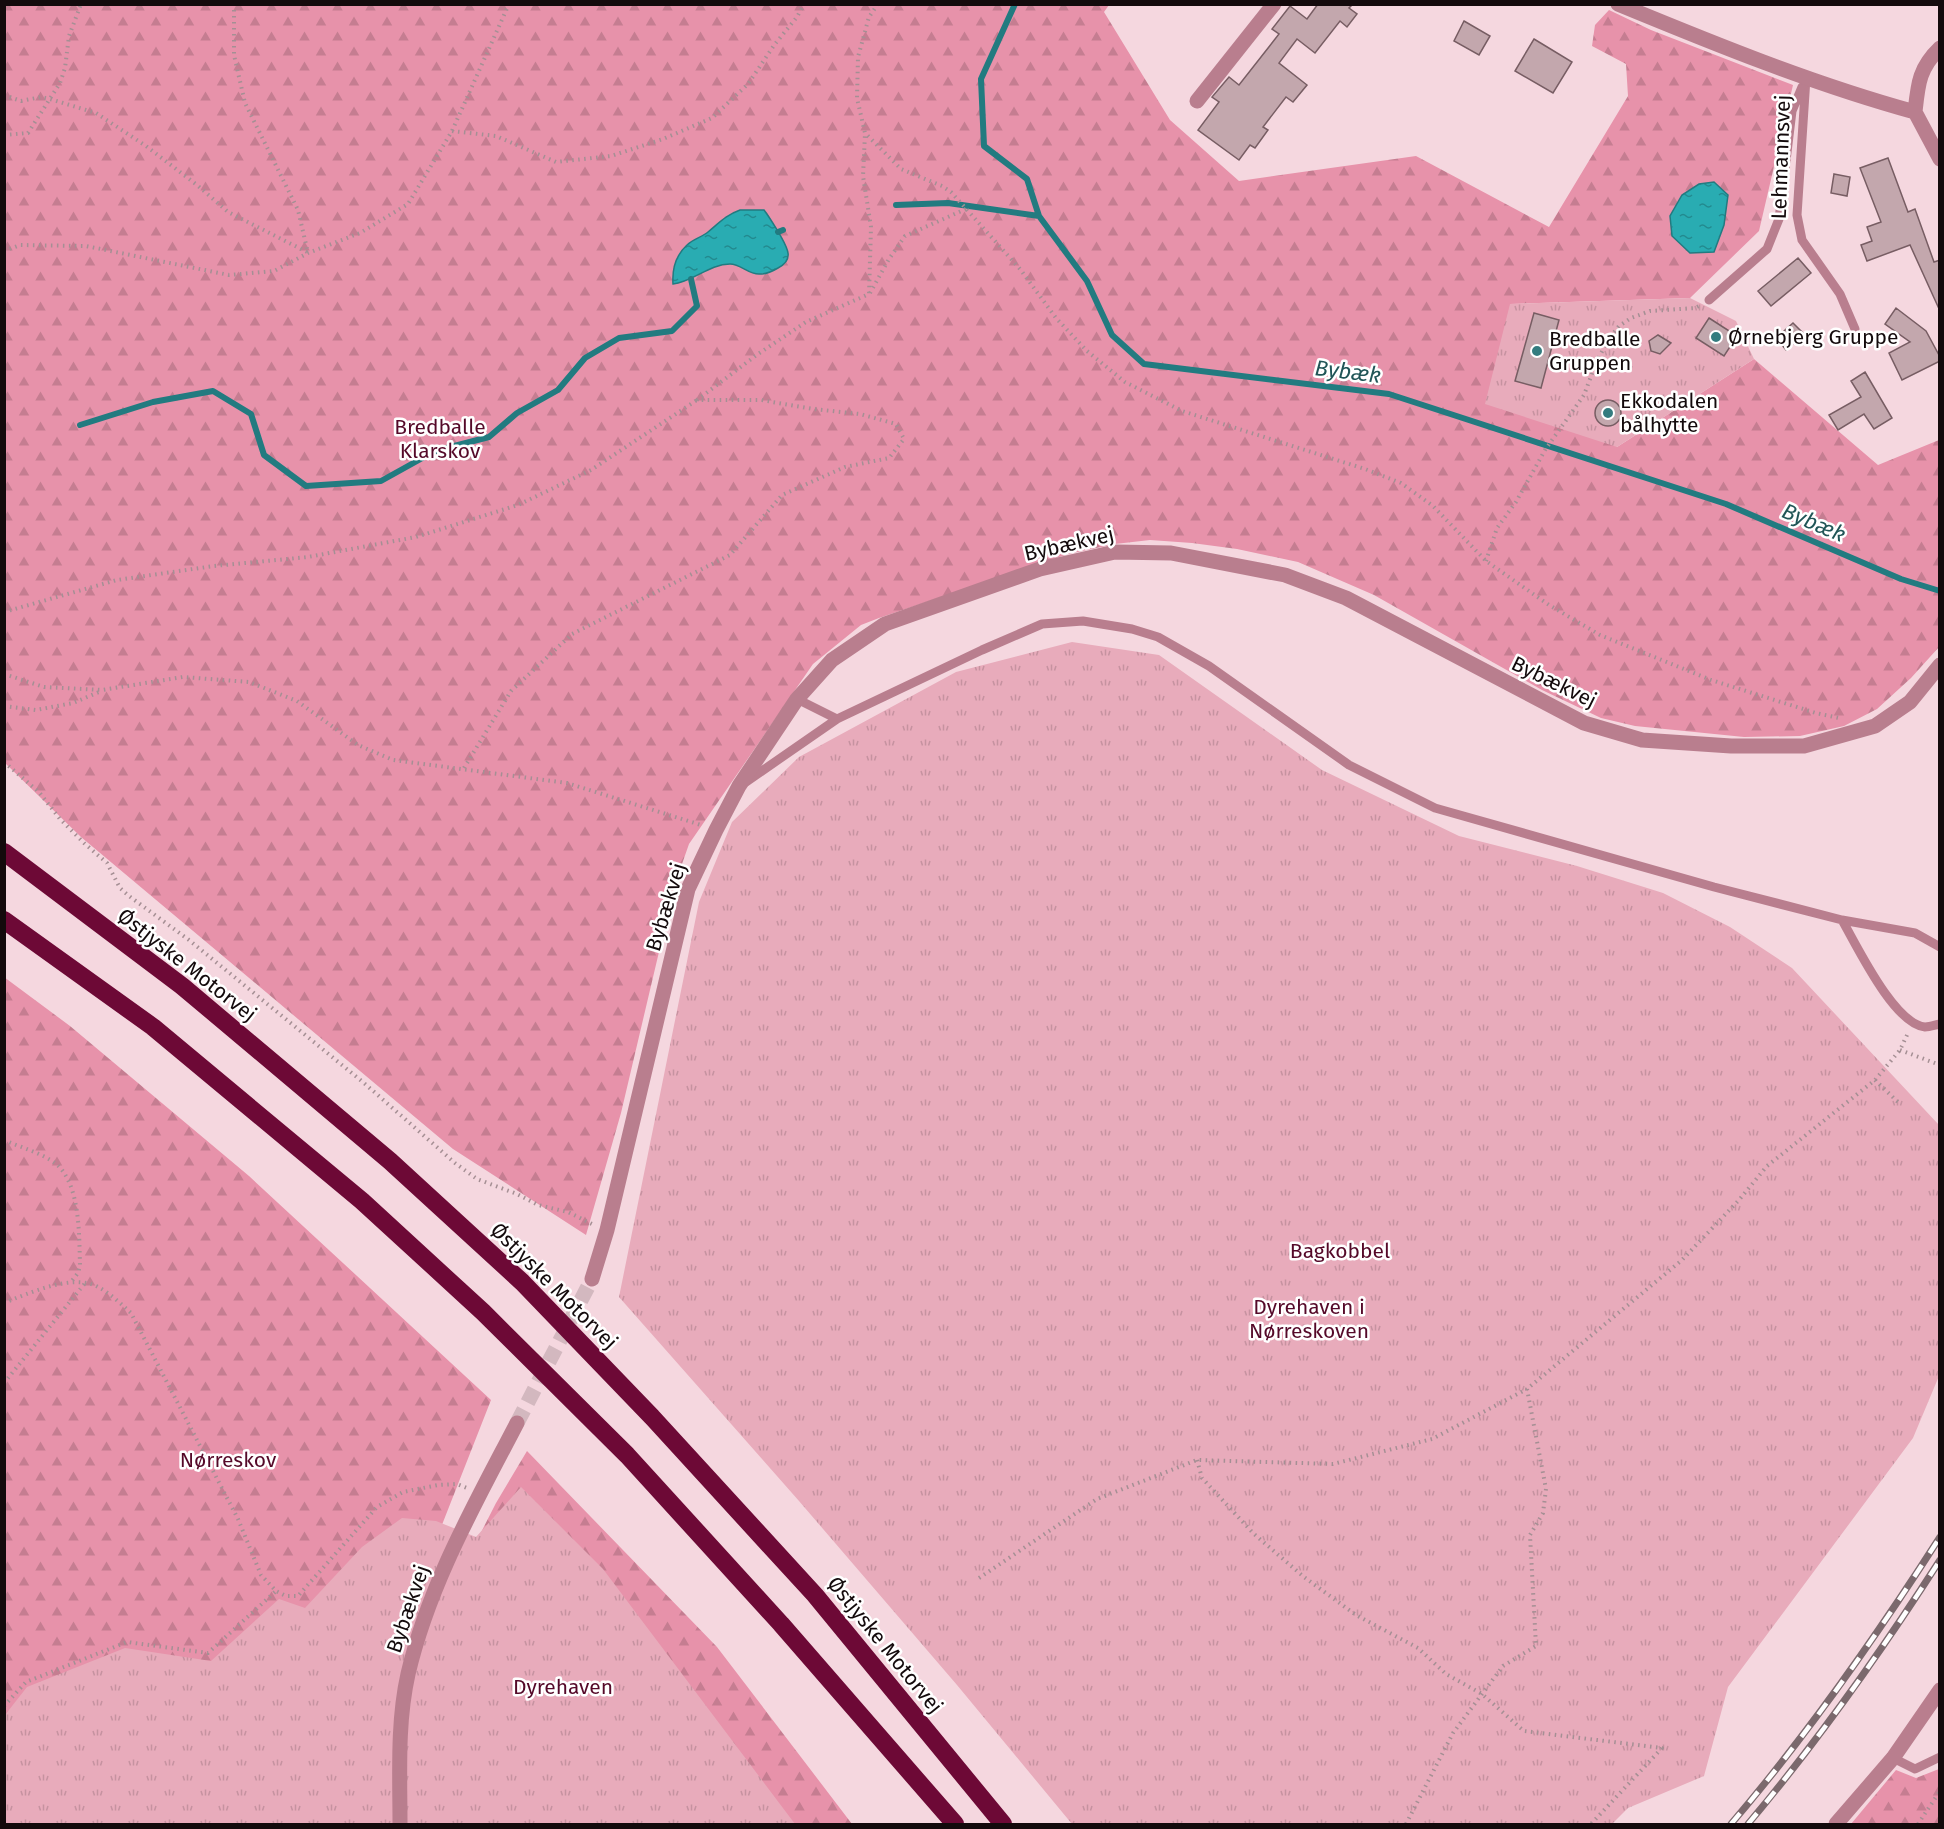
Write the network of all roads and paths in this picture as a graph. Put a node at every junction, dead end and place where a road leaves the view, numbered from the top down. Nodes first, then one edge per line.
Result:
1 (81, 4) edge
2 (234, 4) edge
3 (509, 4) edge
4 (804, 4) edge
5 (878, 4) edge
6 (1274, 4) edge
7 (1618, 4) edge
8 (1940, 48) edge
9 (1806, 78) junction
10 (4, 95) edge
11 (50, 99) junction
12 (1197, 101) dead end
13 (1915, 112) junction
14 (452, 131) junction
15 (865, 133) junction
16 (4, 135) edge
17 (1940, 159) edge
18 (966, 208) junction
19 (4, 251) edge
20 (308, 253) junction
21 (869, 294) junction
22 (1709, 300) joint
23 (1855, 329) dead end
24 (697, 400) junction
25 (1486, 561) junction
26 (4, 612) edge
27 (1940, 665) edge
28 (4, 675) edge
29 (102, 690) junction
30 (797, 699) junction
31 (4, 706) edge
32 (837, 718) junction
33 (1845, 719) dead end
34 (4, 762) edge
35 (464, 768) junction
36 (739, 786) junction
37 (716, 830) junction
38 (4, 852) edge
39 (4, 920) edge
40 (1842, 921) junction
41 (1940, 946) edge
42 (1912, 1022) junction
43 (1940, 1024) edge
44 (1900, 1050) junction
45 (1940, 1065) edge
46 (1875, 1080) junction
47 (1900, 1104) dead end
48 (4, 1140) edge
49 (607, 1230) junction
50 (592, 1279) tunnel mouth
51 (70, 1282) junction
52 (86, 1282) junction
53 (4, 1303) edge
54 (4, 1383) edge
55 (1527, 1389) junction
56 (517, 1423) tunnel mouth
57 (1197, 1460) junction
58 (480, 1493) junction
59 (979, 1578) dead end
60 (276, 1591) junction
61 (1940, 1690) edge
62 (1482, 1694) junction
63 (4, 1706) edge
64 (1940, 1757) edge
65 (1893, 1758) junction
66 (1940, 1791) edge
67 (400, 1824) edge
68 (955, 1824) edge
69 (1003, 1824) edge
70 (1406, 1824) edge
71 (1591, 1824) edge
72 (1836, 1824) edge
73 (1918, 1824) edge

1 - 11 path
2 - 20 path
3 - 14 path
4 - 14 path
5 - 15 path
6 - 12 street
7 - 9 street, Lehmannsvej
8 - 13 street
9 - 13 street, Lehmannsvej
9 - 22 lane
9 - 23 lane, Lehmannsvej
10 - 11 path
11 - 16 path
11 - 20 path
13 - 17 street
14 - 20 path
15 - 18 path
15 - 21 path
18 - 21 path
18 - 25 path
19 - 20 path
21 - 24 path
22 - 25 path
24 - 26 path
24 - 35 path
25 - 33 path
27 - 30 street, Bybækvej
28 - 29 path
29 - 31 path
29 - 35 path
30 - 32 lane
30 - 36 street, Bybækvej
32 - 36 lane
32 - 40 lane
34 - 49 path
35 - 37 path
36 - 37 street, Bybækvej
37 - 49 street, Bybækvej
38 - 69 highway, Østjyske Motorvej
39 - 68 highway
40 - 41 lane
40 - 42 lane
42 - 43 lane
42 - 44 path
44 - 45 path
44 - 46 path
46 - 47 path
46 - 55 path
48 - 51 path
49 - 50 street, Bybækvej
51 - 52 path
51 - 53 path
52 - 54 path
52 - 60 path
55 - 57 path
55 - 62 path
56 - 58 street, Bybækvej
57 - 59 path
57 - 62 path
58 - 60 path
58 - 67 street, Bybækvej
60 - 63 path
61 - 65 street
62 - 70 path
62 - 71 path
64 - 65 lane
65 - 72 street
66 - 73 path

